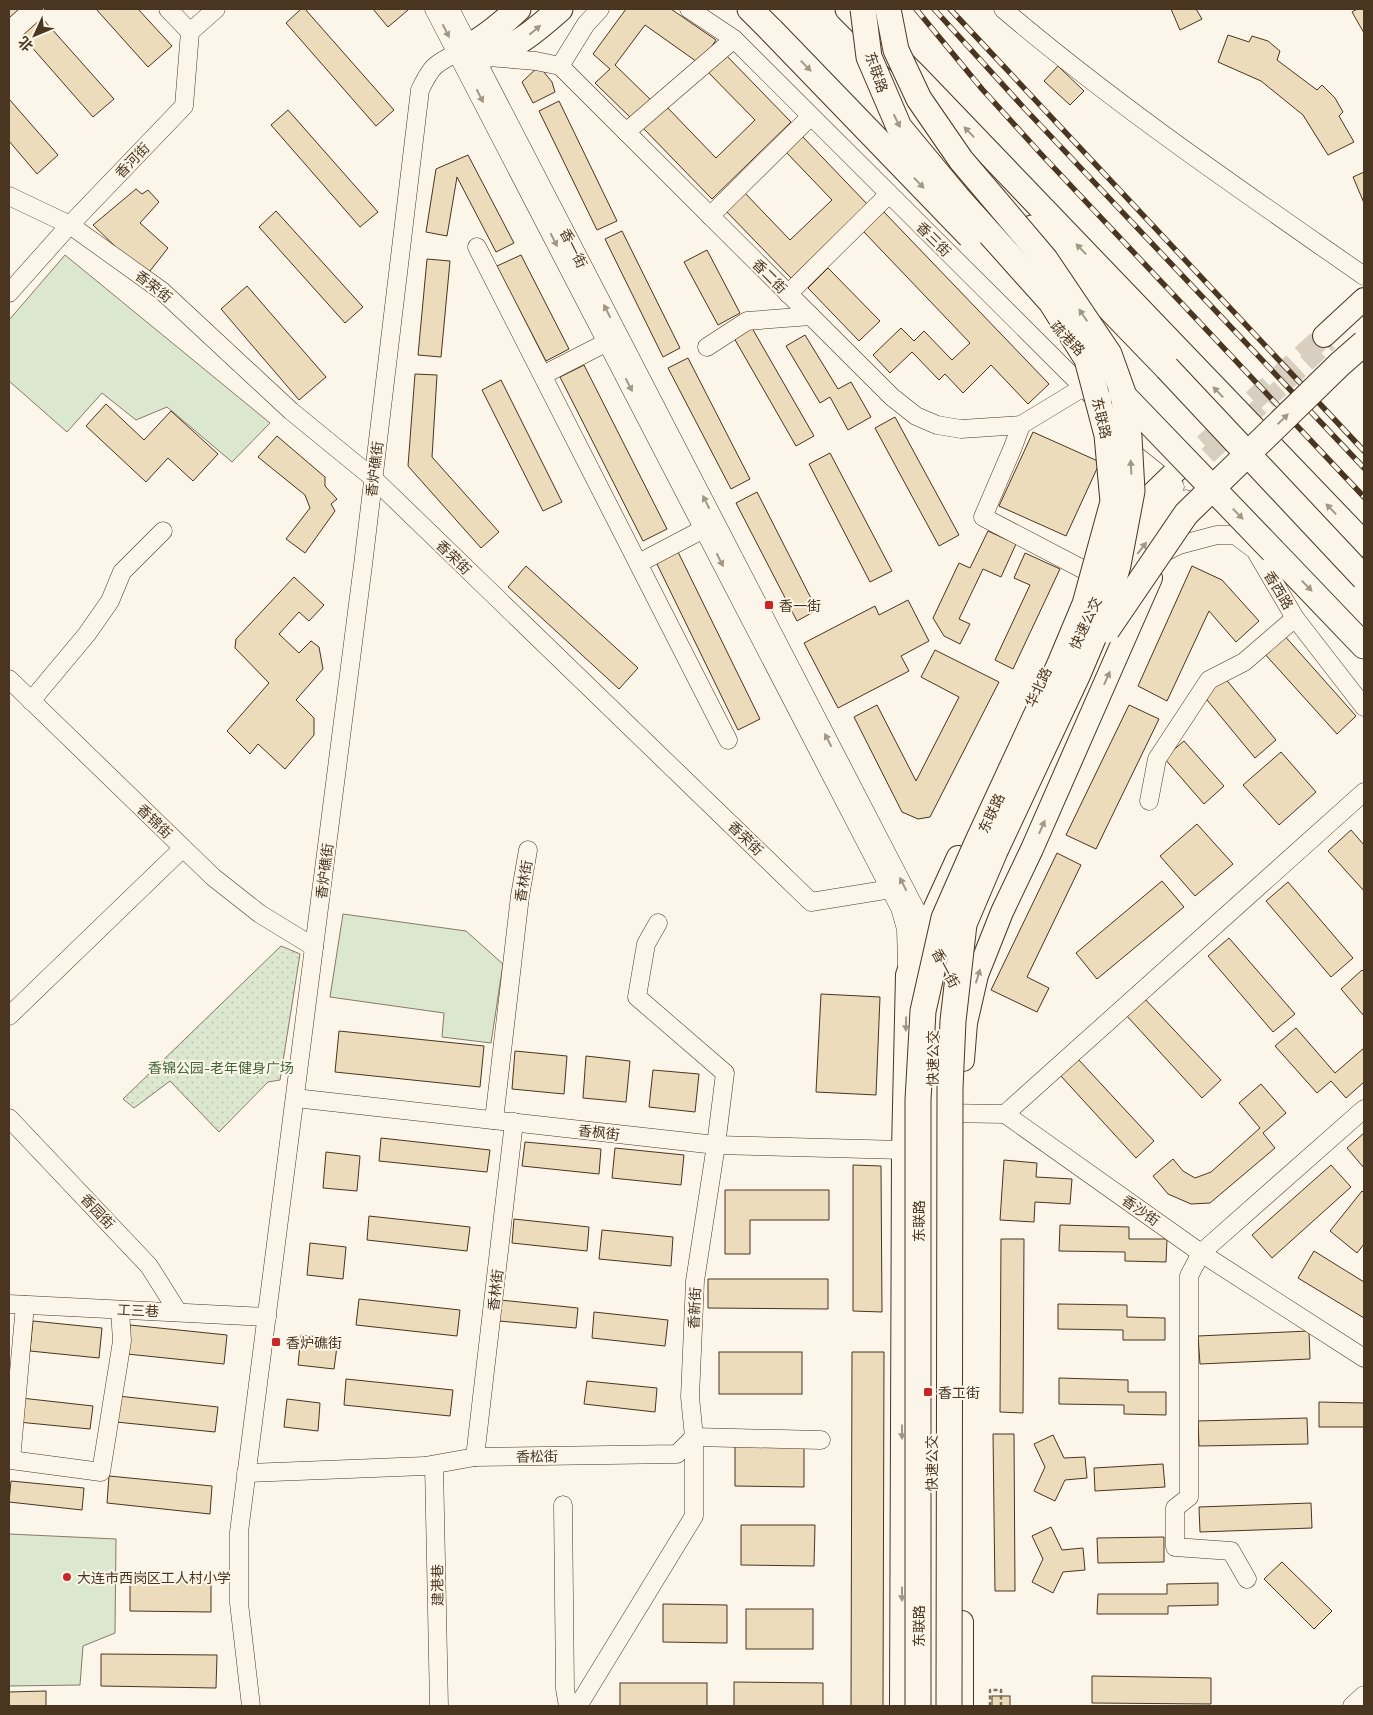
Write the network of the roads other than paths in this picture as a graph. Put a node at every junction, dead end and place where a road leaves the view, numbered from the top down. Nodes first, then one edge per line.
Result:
1 (168, 9) edge
2 (216, 9) edge
3 (434, 9) edge
4 (450, 9) edge
5 (518, 9) edge
6 (560, 9) edge
7 (600, 9) edge
8 (689, 9) edge
9 (750, 9) edge
10 (833, 9) edge
11 (848, 9) edge
12 (863, 9) edge
13 (888, 9) edge
14 (1002, 9) edge
15 (190, 32) junction
16 (734, 39) junction
17 (467, 52) junction
18 (560, 66) junction
19 (918, 78) junction
20 (811, 116) junction
21 (626, 132) junction
22 (946, 138) junction
23 (889, 194) junction
24 (9, 196) edge
25 (710, 216) junction
26 (70, 225) junction
27 (477, 247) dead end
28 (1364, 276) edge
29 (9, 293) edge
30 (788, 294) junction
31 (1364, 299) edge
32 (1364, 308) edge
33 (811, 316) junction
34 (1364, 334) edge
35 (613, 339) junction
36 (1327, 339) joint
37 (1364, 343) edge
38 (707, 347) dead end
39 (1352, 361) edge
40 (543, 375) junction
41 (1082, 388) junction
42 (1021, 425) junction
43 (372, 478) junction
44 (1194, 483) junction
45 (710, 526) junction
46 (163, 531) dead end
47 (1364, 544) edge
48 (1165, 552) junction
49 (639, 563) junction
50 (1090, 573) junction
51 (1364, 578) edge
52 (1295, 618) junction
53 (1364, 646) edge
54 (1078, 674) junction
55 (9, 679) edge
56 (32, 701) junction
57 (1364, 706) edge
58 (728, 740) dead end
59 (1364, 792) edge
60 (1149, 802) dead end
61 (183, 848) junction
62 (528, 850) dead end
63 (891, 889) junction
64 (658, 923) dead end
65 (926, 928) junction
66 (314, 947) junction
67 (946, 968) junction
68 (907, 975) junction
69 (9, 1016) edge
70 (966, 1023) junction
71 (295, 1098) junction
72 (1364, 1109) edge
73 (904, 1111) junction
74 (935, 1113) junction
75 (962, 1113) junction
76 (1005, 1114) junction
77 (9, 1118) edge
78 (494, 1120) junction
79 (514, 1122) junction
80 (716, 1145) junction
81 (904, 1150) junction
82 (1201, 1253) junction
83 (17, 1305) edge
84 (120, 1310) junction
85 (178, 1312) junction
86 (267, 1317) junction
87 (1364, 1358) edge
88 (694, 1437) junction
89 (822, 1440) dead end
90 (475, 1457) junction
91 (434, 1465) junction
92 (246, 1473) junction
93 (563, 1505) dead end
94 (1247, 1579) dead end
95 (1364, 1695) edge
96 (252, 1706) edge
97 (440, 1706) edge
98 (568, 1706) edge
99 (578, 1706) edge
100 (902, 1706) edge
101 (918, 1706) edge
102 (930, 1706) edge
103 (935, 1706) edge
104 (949, 1706) edge
105 (962, 1706) edge
106 (1352, 1706) edge

1 - 15 street
2 - 15 street
3 -> 17 street, 香一街
4 - 17 street, 香一街
5 - 17 highway
17 -> 6 highway
7 - 18 street
8 - 16 street, 香三街
9 -> 53 highway, 疏港路, bridge
10 - 19 highway
11 - 19 highway
12 -> 101 highway, 东联路, bridge
13 - 22 highway, 东联路, bridge
14 - 28 street
15 - 26 street, 香河街
16 - 20 street, 香三街
16 - 21 street
17 - 18 street
17 - 35 street, 香一街
17 - 43 street, 香炉礁街
18 - 21 street, 香二街
47 -> 19 highway
20 - 23 street, 香三街
20 - 25 street
21 - 25 street, 香二街
22 - 51 highway, bridge
54 -> 22 highway, 东联路, bridge
23 - 30 street
23 - 41 street, 香三街
24 - 26 street, 香荣街
25 - 30 street, 香二街
26 - 29 street, 香河街
26 - 43 street, 香荣街
27 - 40 street
30 - 33 street, 香二街
31 - 36 main road
32 - 36 street
33 - 38 street
33 - 42 street, 香二街
34 - 39 street
35 - 40 street
35 - 45 street, 香一街
54 -> 37 highway, bridge
40 - 49 street
41 - 42 street, 香二街
41 - 44 street, 香三街
42 - 50 street
43 - 63 street, 香荣街
43 - 66 street, 香炉礁街
44 - 48 main road
44 - 50 main road, 华北路
44 - 67 street, 快速公交
45 - 49 street
45 -> 63 street, 香一街
65 -> 45 street, 香一街
46 - 56 street
48 - 52 street, 香西路
70 -> 48 main road
49 - 58 street
50 - 65 main road, 华北路
52 - 57 street, 香西路
52 - 60 street
54 - 104 highway, 东联路, bridge
55 - 56 street, 香锦街
56 - 61 street, 香锦街
59 - 76 street
61 - 66 street, 香锦街
61 - 69 street
62 - 78 street, 香林街
63 - 68 street, 香一街
64 - 80 street, 香新街
65 - 67 street, 香一街
65 - 68 main road, 华北路
66 - 71 street, 香炉礁街
67 - 70 street, 香一街
67 - 74 street, 快速公交
68 -> 73 main road, 华北路
70 - 75 main road
71 - 78 street, 香枫街
71 - 86 street, 香炉礁街
72 - 82 street
73 - 74 street
73 - 81 main road, 华北路
74 - 75 street
74 - 102 street, 快速公交
74 - 103 street, 快速公交
75 - 76 street
75 - 105 main road
76 - 82 street, 香沙街
77 - 85 street, 香园街
78 - 79 street, 香枫街
79 - 80 street, 香枫街
79 - 90 street, 香林街
80 - 81 street, 香枫街
80 - 88 street, 香新街
81 -> 100 main road, 华北路
82 - 87 street, 香沙街
82 - 94 street
83 - 84 street, 工三巷
83 - 84 street
84 - 85 street, 工三巷
85 - 86 street, 工三巷
86 - 92 street, 香炉礁街
88 - 89 street
88 - 90 street, 香松街
88 - 99 street, 香新街
90 - 91 street, 香松街
91 - 92 street, 香松街
91 - 97 street, 建港巷
92 - 96 street, 香炉礁街
93 - 98 street
95 - 106 street

